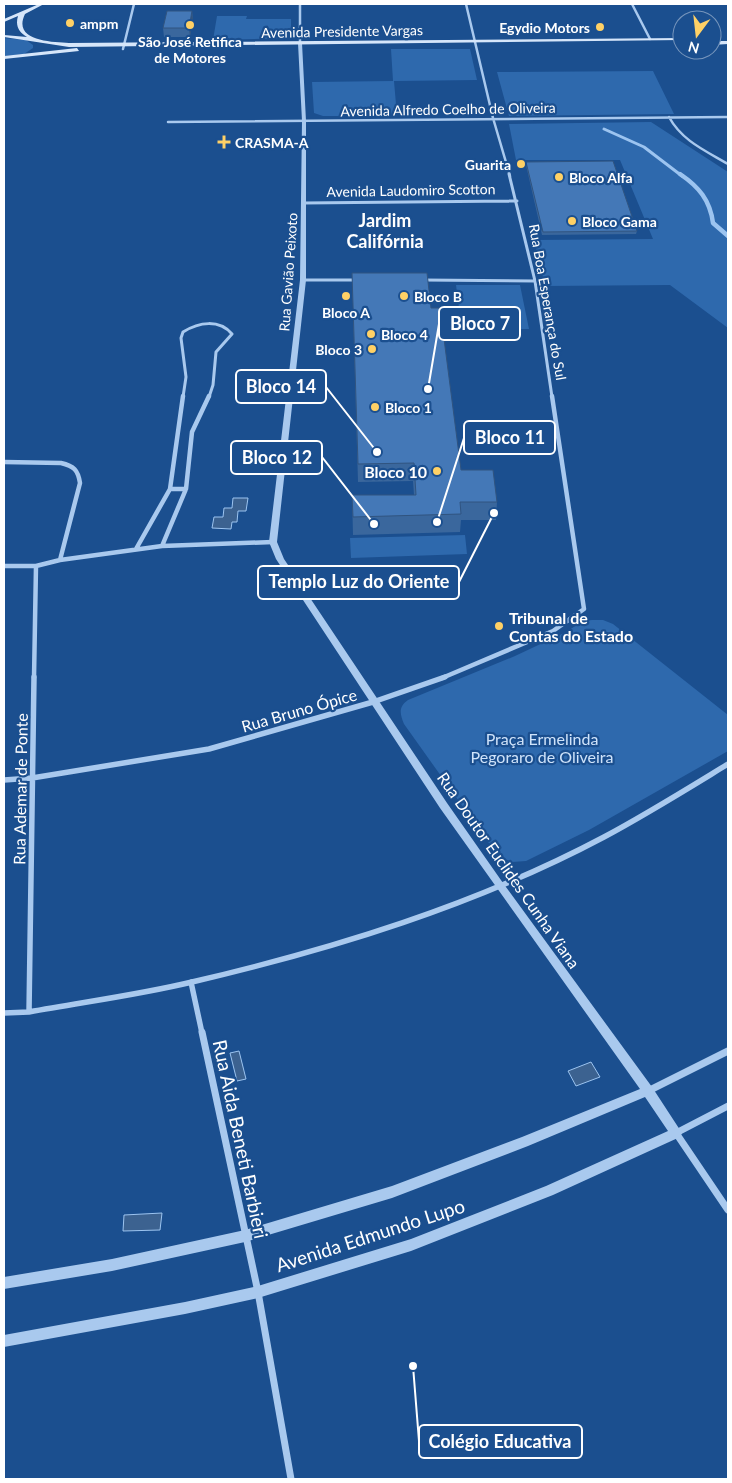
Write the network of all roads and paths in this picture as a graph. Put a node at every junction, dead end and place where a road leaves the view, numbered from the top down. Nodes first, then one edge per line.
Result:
1 (42, 4) edge
2 (134, 4) edge
3 (300, 4) edge
4 (466, 4) edge
5 (632, 4) edge
6 (23, 12) junction
7 (4, 21) edge
8 (4, 36) edge
9 (650, 39) junction
10 (672, 39) edge
11 (37, 42) junction
12 (476, 44) junction
13 (672, 44) edge
14 (299, 45) junction
15 (123, 47) junction
16 (33, 55) junction
17 (4, 58) edge
18 (728, 116) edge
19 (669, 117) junction
20 (493, 118) junction
21 (304, 121) junction
22 (168, 122) dead end
23 (728, 164) edge
24 (517, 200) junction
25 (304, 203) junction
26 (302, 280) junction
27 (365, 280) edge
28 (422, 280) edge
29 (535, 281) junction
30 (180, 432) junction
31 (192, 432) junction
32 (4, 462) edge
33 (170, 489) junction
34 (186, 489) junction
35 (273, 542) junction
36 (162, 546) junction
37 (136, 550) junction
38 (60, 560) junction
39 (4, 566) edge
40 (36, 566) junction
41 (584, 608) joint
42 (373, 702) junction
43 (728, 764) edge
44 (32, 778) junction
45 (4, 780) edge
46 (500, 885) junction
47 (192, 982) junction
48 (29, 1012) junction
49 (4, 1013) edge
50 (728, 1051) edge
51 (648, 1091) junction
52 (728, 1106) edge
53 (676, 1133) junction
54 (728, 1210) edge
55 (245, 1236) junction
56 (4, 1283) edge
57 (258, 1292) junction
58 (4, 1340) edge
59 (291, 1479) edge

1 - 6 main road
2 - 15 street
3 - 14 street, Rua Gavião Peixoto
4 - 12 street, Rua Boa Esperança do Sul
5 - 9 street
6 - 7 main road
6 - 11 main road
8 - 11 main road, Avenida Presidente Vargas
9 - 10 main road, Avenida Presidente Vargas
9 - 12 main road, Avenida Presidente Vargas
11 - 15 main road, Avenida Presidente Vargas
11 - 16 main road
12 - 13 main road, Avenida Presidente Vargas
12 - 14 main road, Avenida Presidente Vargas
12 - 20 street, Rua Boa Esperança do Sul
14 - 15 main road, Avenida Presidente Vargas
14 - 21 street, Rua Gavião Peixoto
15 - 16 main road, Avenida Presidente Vargas
16 - 17 main road, Avenida Presidente Vargas
18 - 19 street, Avenida Alfredo Coelho de Oliveira
19 - 20 street, Avenida Alfredo Coelho de Oliveira
19 - 23 street
20 - 21 street, Avenida Alfredo Coelho de Oliveira
20 - 24 street, Rua Boa Esperança do Sul
21 - 22 street, Avenida Alfredo Coelho de Oliveira
21 - 25 street, Rua Gavião Peixoto
24 - 25 street, Avenida Laudomiro Scotton
24 - 29 street, Rua Boa Esperança do Sul
25 - 26 street, Rua Gavião Peixoto
26 - 27 street
26 - 35 street, Rua Gavião Peixoto
28 - 29 street
29 - 41 street, Rua Boa Esperança do Sul
30 - 31 street
30 - 31 street
30 - 33 street
31 - 34 street
32 - 38 street
33 - 34 street
33 - 37 street
34 - 36 street
35 - 36 street
35 - 42 street, Rua Doutor Euclides Cunha Viana
36 - 37 street
37 - 38 street
38 - 40 street
39 - 40 street
40 - 44 street, Rua Ademar de Ponte
41 - 42 street, Rua Bruno Ópice
42 - 44 street, Rua Bruno Ópice
42 - 46 street, Rua Doutor Euclides Cunha Viana
43 - 46 street
44 - 45 street, Rua Bruno Ópice
44 - 48 street, Rua Ademar de Ponte
46 - 47 street
46 - 51 street, Rua Doutor Euclides Cunha Viana
47 - 48 street
47 - 55 street, Rua Aida Beneti Barbieri
48 - 49 street
50 - 51 street, Avenida Edmundo Lupo
51 - 53 street, Rua Doutor Euclides Cunha Viana
51 - 55 street, Avenida Edmundo Lupo
52 - 53 street, Avenida Edmundo Lupo
53 - 54 street, Rua Doutor Euclides Cunha Viana
53 - 57 street, Avenida Edmundo Lupo
55 - 56 street, Avenida Edmundo Lupo
55 - 57 street, Rua Aida Beneti Barbieri
57 - 58 street, Avenida Edmundo Lupo
57 - 59 street, Rua Aida Beneti Barbieri

